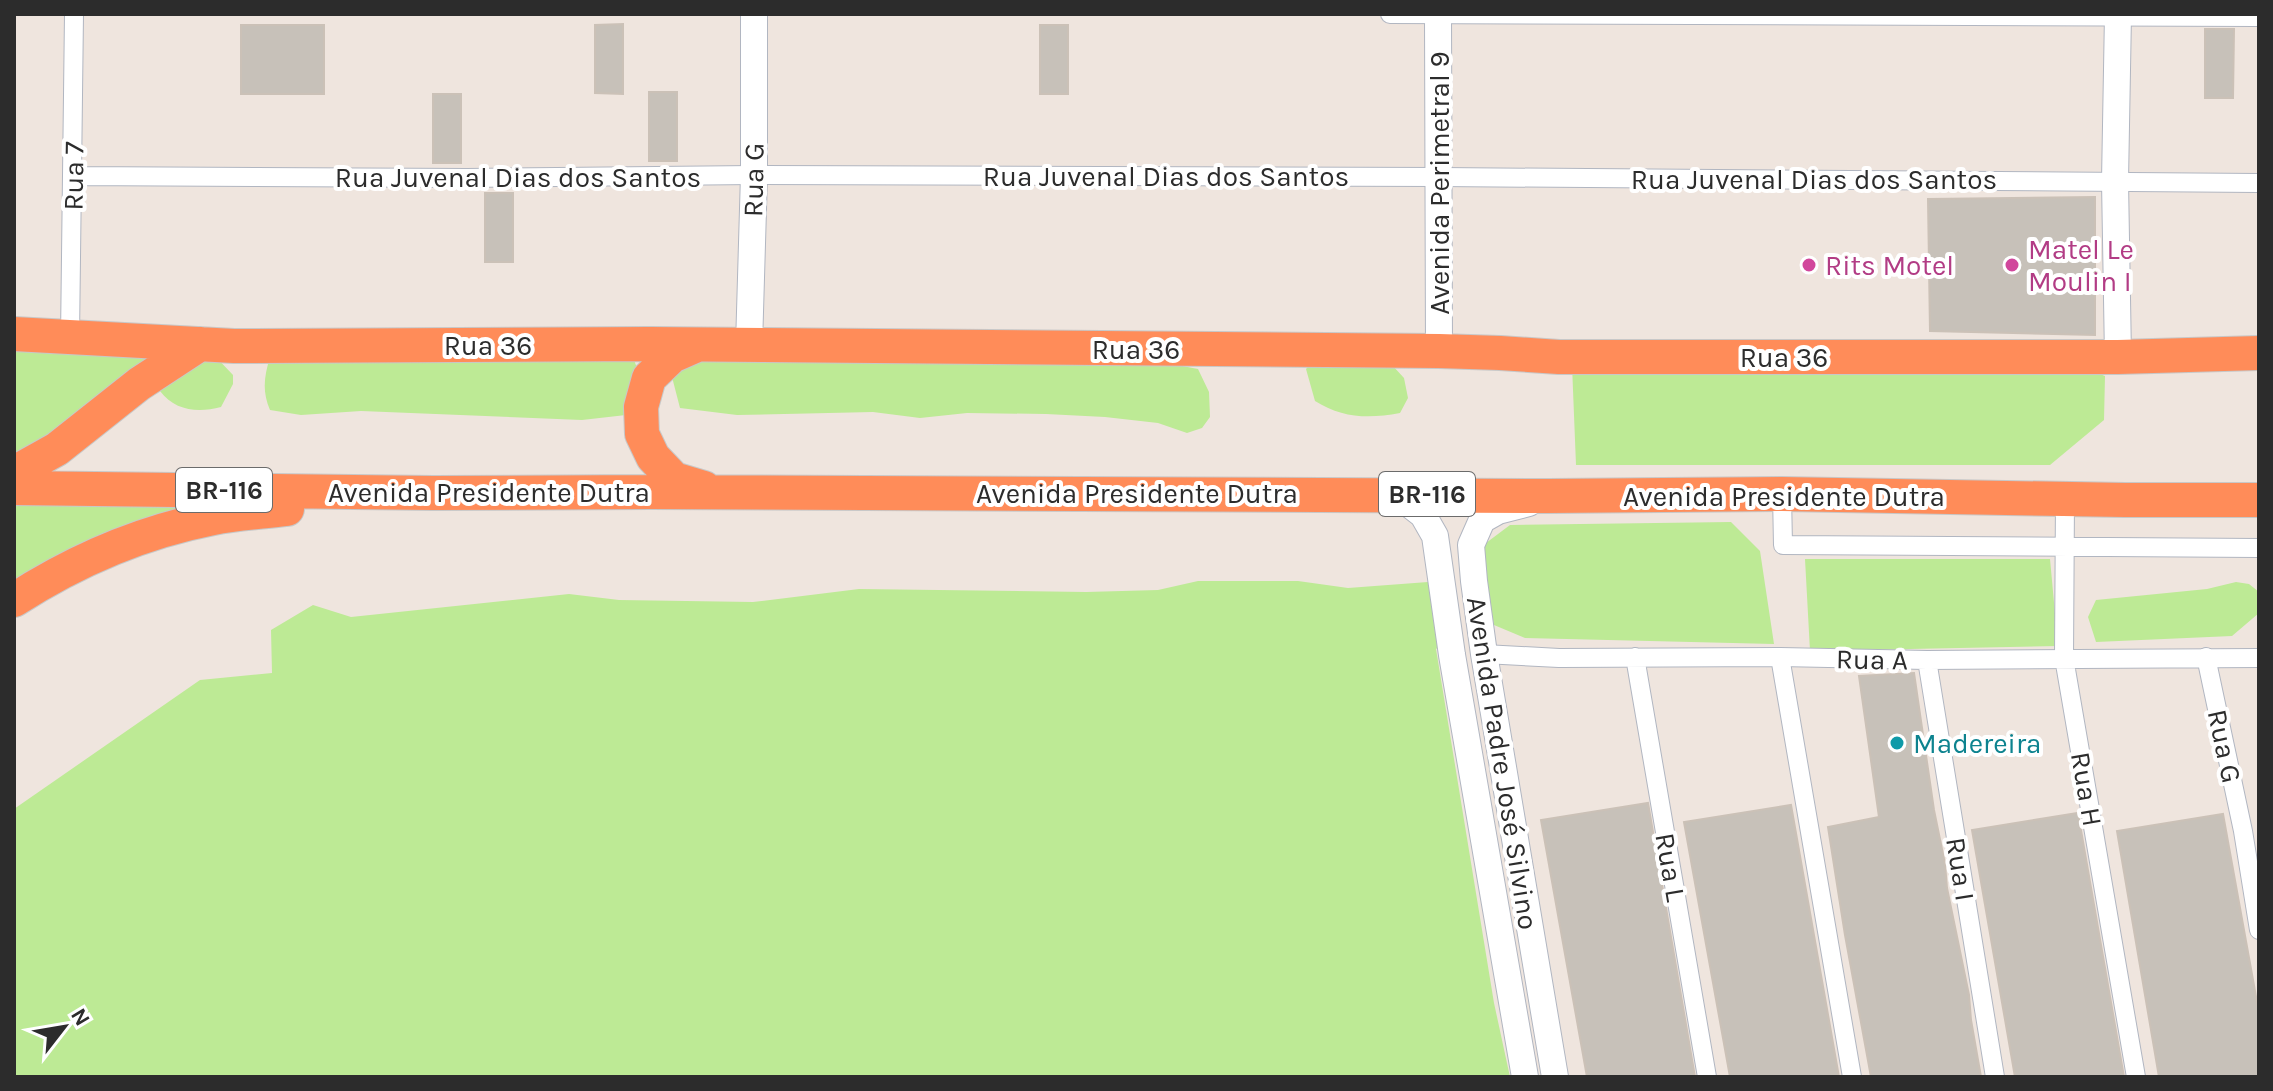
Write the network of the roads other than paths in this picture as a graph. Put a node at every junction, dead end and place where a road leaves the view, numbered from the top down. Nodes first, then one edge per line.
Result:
1 (74, 14) edge
2 (754, 14) edge
3 (1390, 14) edge
4 (1438, 14) edge
5 (2118, 16) edge
6 (2259, 17) edge
7 (754, 175) junction
8 (73, 176) junction
9 (1440, 177) junction
10 (2115, 181) junction
11 (2259, 183) edge
12 (14, 334) edge
13 (70, 338) junction
14 (200, 344) junction
15 (697, 345) junction
16 (749, 346) junction
17 (1439, 351) junction
18 (2259, 353) edge
19 (2118, 357) junction
20 (14, 473) edge
21 (14, 488) edge
22 (718, 492) junction
23 (433, 493) junction
24 (1377, 494) junction
25 (1782, 494) junction
26 (1548, 496) junction
27 (2065, 499) junction
28 (2259, 500) edge
29 (2065, 548) junction
30 (2259, 548) edge
31 (14, 600) edge
32 (1484, 654) junction
33 (1635, 657) junction
34 (1780, 657) junction
35 (2206, 657) junction
36 (2064, 658) junction
37 (2259, 658) edge
38 (1927, 660) junction
39 (2259, 930) edge
40 (1525, 1077) edge
41 (1555, 1077) edge
42 (1707, 1077) edge
43 (1852, 1077) edge
44 (1995, 1077) edge
45 (2136, 1077) edge

1 - 8 street, Rua 7
2 - 7 main road, Rua G
3 - 4 street
4 - 5 street
4 - 9 main road, Avenida Perimetral 9
5 - 6 street
5 - 10 main road
7 - 8 street, Rua Juvenal Dias dos Santos
7 - 9 street, Rua Juvenal Dias dos Santos
7 - 16 main road, Rua G
8 - 13 street, Rua 7
9 - 10 street, Rua Juvenal Dias dos Santos
9 - 17 main road, Avenida Perimetral 9
10 - 11 street, Rua Juvenal Dias dos Santos
10 - 19 main road
12 - 13 highway, Rua 36
13 - 14 highway, Rua 36
14 - 15 highway, Rua 36
14 - 20 highway
15 - 16 highway, Rua 36
15 - 22 highway
16 - 17 highway, Rua 36
17 - 19 highway, Rua 36
18 - 19 highway, Rua 36
21 - 23 highway, Avenida Presidente Dutra / BR-116
22 - 23 highway, Avenida Presidente Dutra / BR-116
22 - 24 highway, Avenida Presidente Dutra / BR-116
23 - 31 highway
24 - 26 highway, Avenida Presidente Dutra / BR-116
24 - 40 main road, Avenida Padre José Silvino
25 - 26 highway, Avenida Presidente Dutra / BR-116
25 - 27 highway, Avenida Presidente Dutra / BR-116
25 - 29 street
26 - 32 main road, Avenida Padre José Silvino
27 - 28 highway, Avenida Presidente Dutra / BR-116
27 - 29 street, Rua H
29 - 30 street
29 - 36 street, Rua H
32 - 33 street, Rua A
32 - 41 main road, Avenida Padre José Silvino
33 - 34 street, Rua A
33 - 42 street, Rua L
34 - 38 street, Rua A
34 - 43 street
35 - 36 street, Rua A
35 - 37 street, Rua A
35 - 39 street, Rua G
36 - 38 street, Rua A
36 - 45 street, Rua H
38 - 44 street, Rua I

